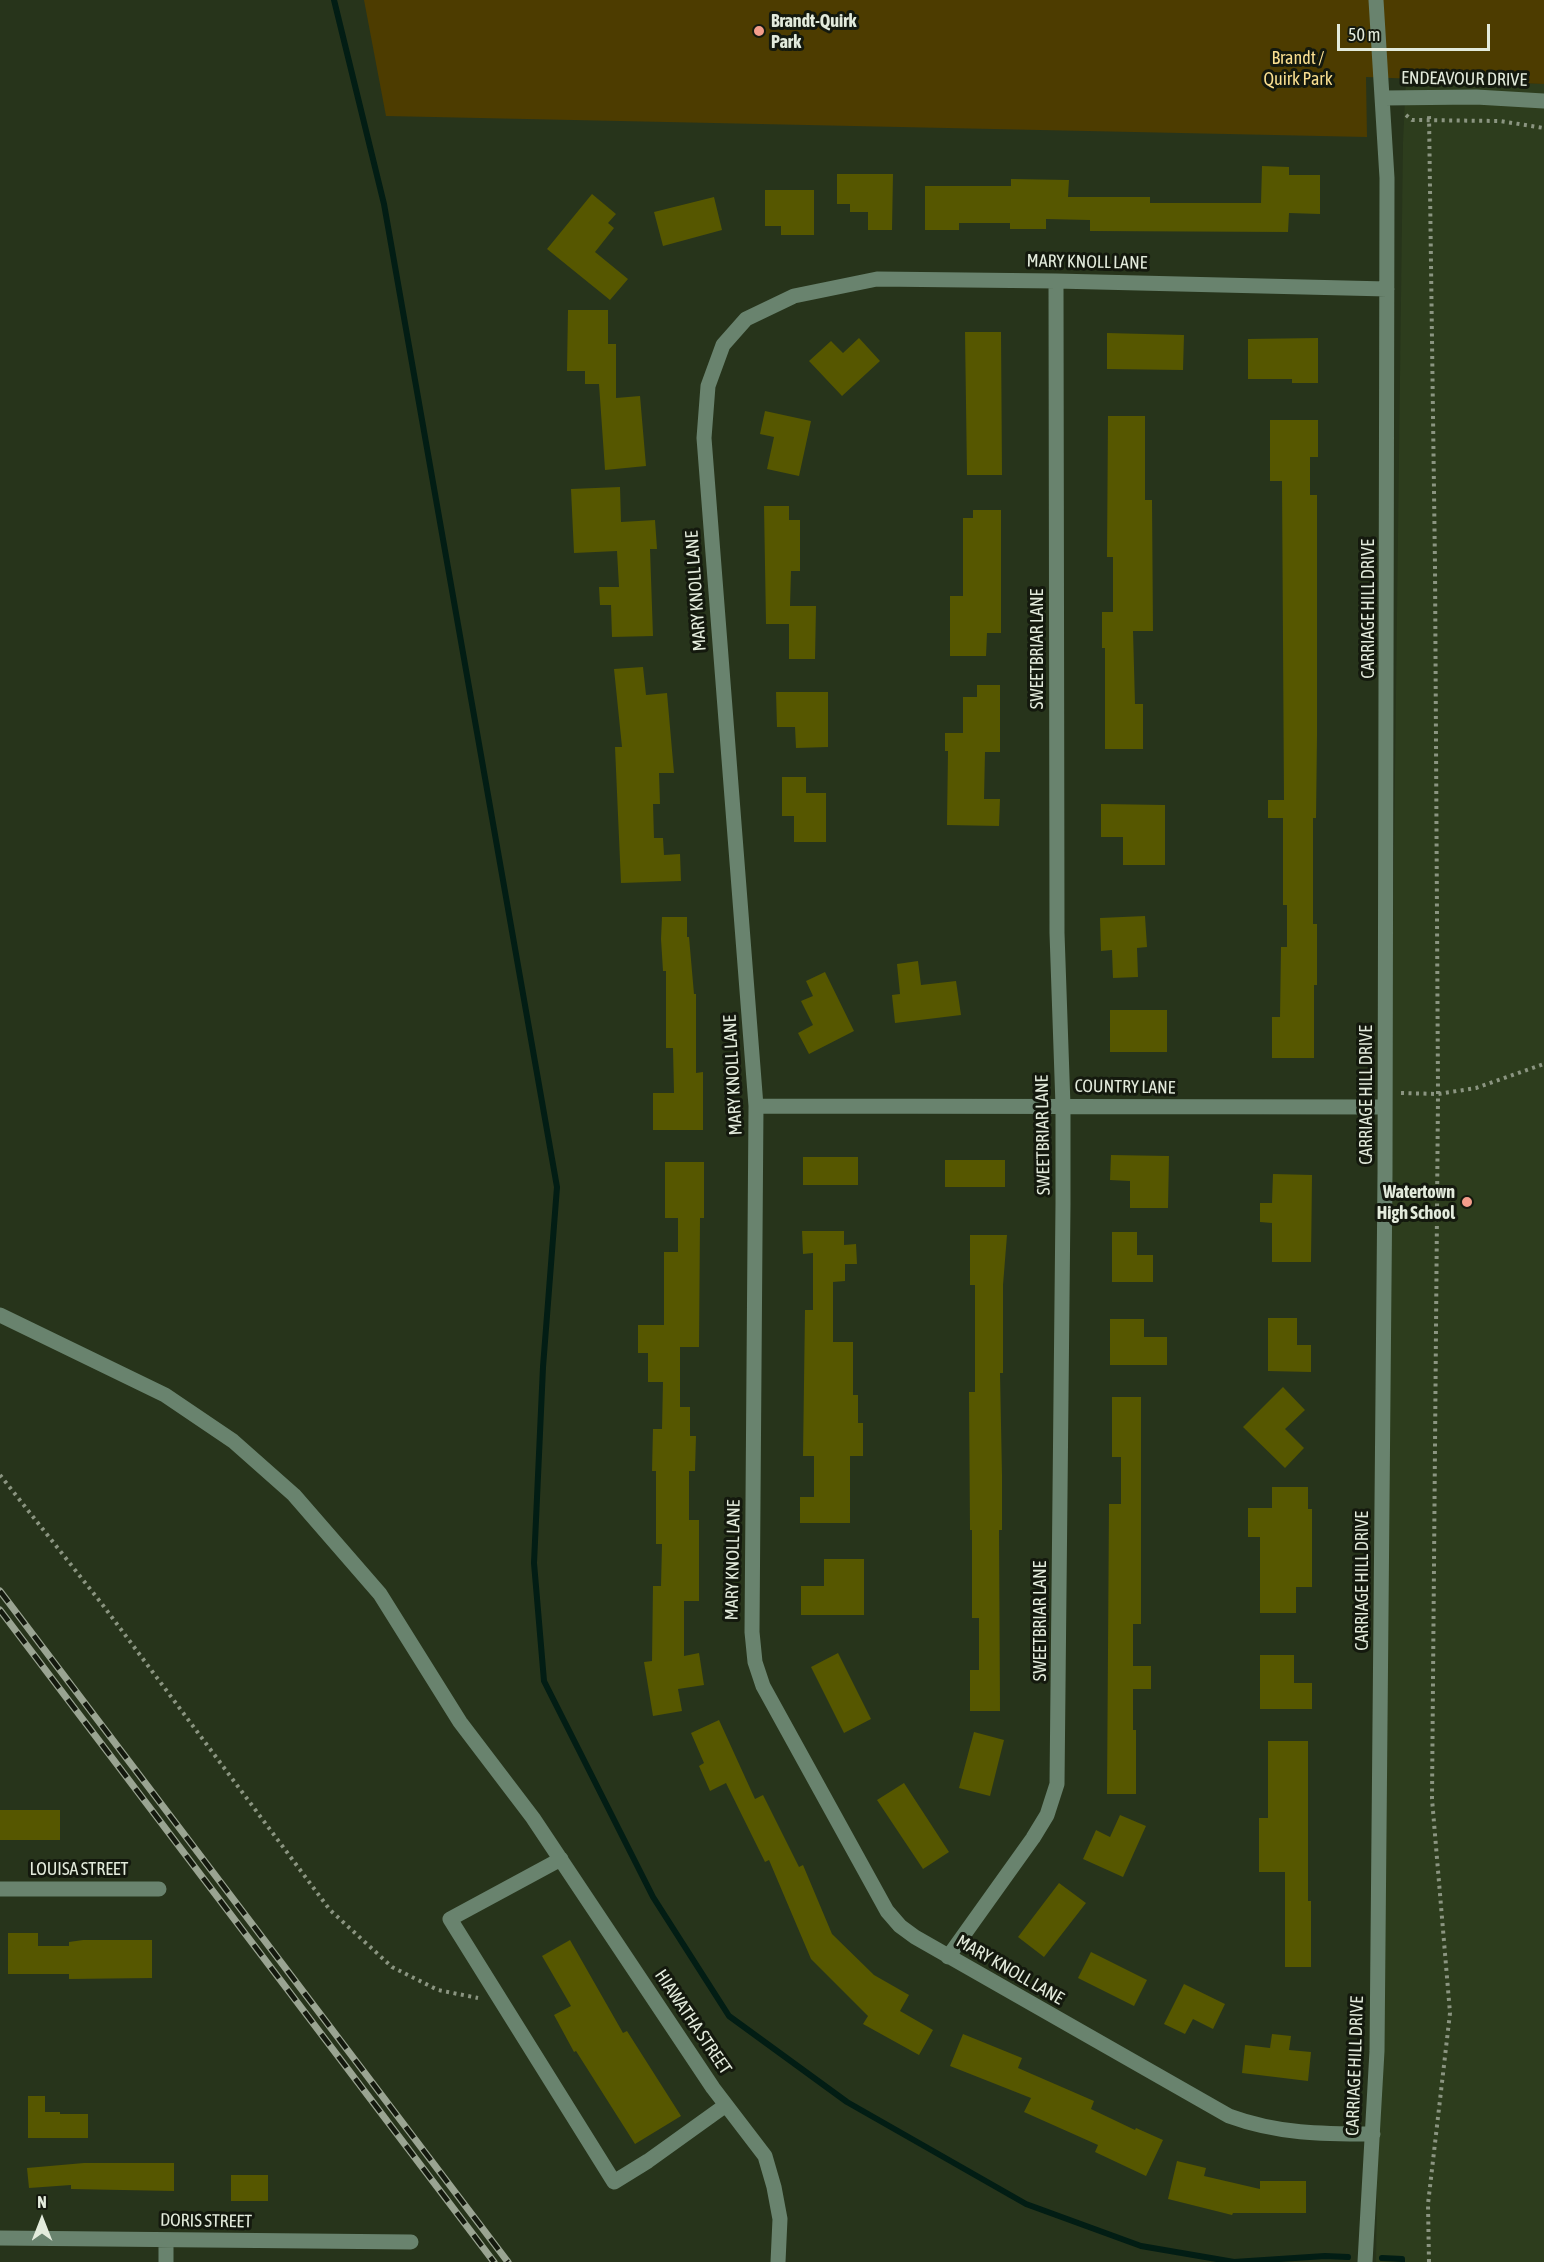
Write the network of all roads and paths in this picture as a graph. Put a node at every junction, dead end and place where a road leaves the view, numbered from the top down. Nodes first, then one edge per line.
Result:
1 (1376, 0) edge
2 (1429, 97) junction
3 (1384, 98) junction
4 (1544, 101) edge
5 (1430, 120) junction
6 (1544, 128) edge
7 (1056, 281) junction
8 (1387, 289) junction
9 (1544, 1064) edge
10 (1438, 1094) junction
11 (1385, 1100) junction
12 (756, 1106) junction
13 (1062, 1106) junction
14 (0, 1315) edge
15 (0, 1475) edge
16 (561, 1859) junction
17 (0, 1889) edge
18 (159, 1889) dead end
19 (948, 1957) junction
20 (502, 2003) junction
21 (726, 2105) junction
22 (1373, 2134) junction
23 (0, 2238) edge
24 (166, 2240) junction
25 (411, 2242) dead end
26 (166, 2262) edge
27 (778, 2262) edge
28 (1365, 2262) edge
29 (1429, 2262) edge

1 - 3 street, CARRIAGE HILL DRIVE
2 - 3 street, ENDEAVOUR DRIVE
2 - 4 street, ENDEAVOUR DRIVE
2 - 5 path
3 - 5 path
3 - 8 street, CARRIAGE HILL DRIVE
5 - 6 path
5 - 10 path
7 - 8 street, MARY KNOLL LANE
7 - 12 street, MARY KNOLL LANE
7 - 13 street, SWEETBRIAR LANE
8 - 11 street, CARRIAGE HILL DRIVE
9 - 10 path
10 - 11 path
10 - 29 path
11 - 13 street, COUNTRY LANE
11 - 22 street, CARRIAGE HILL DRIVE
12 - 13 street, COUNTRY LANE
12 - 19 street, MARY KNOLL LANE
13 - 19 street, SWEETBRIAR LANE
14 - 16 street, HIAWATHA STREET
15 - 20 path
16 - 20 street
16 - 21 street, HIAWATHA STREET
17 - 18 street, LOUISA STREET
19 - 22 street, MARY KNOLL LANE
20 - 21 street
21 - 27 street, HIAWATHA STREET
22 - 28 street, CARRIAGE HILL DRIVE
23 - 24 street, DORIS STREET
24 - 25 street, DORIS STREET
24 - 26 street

